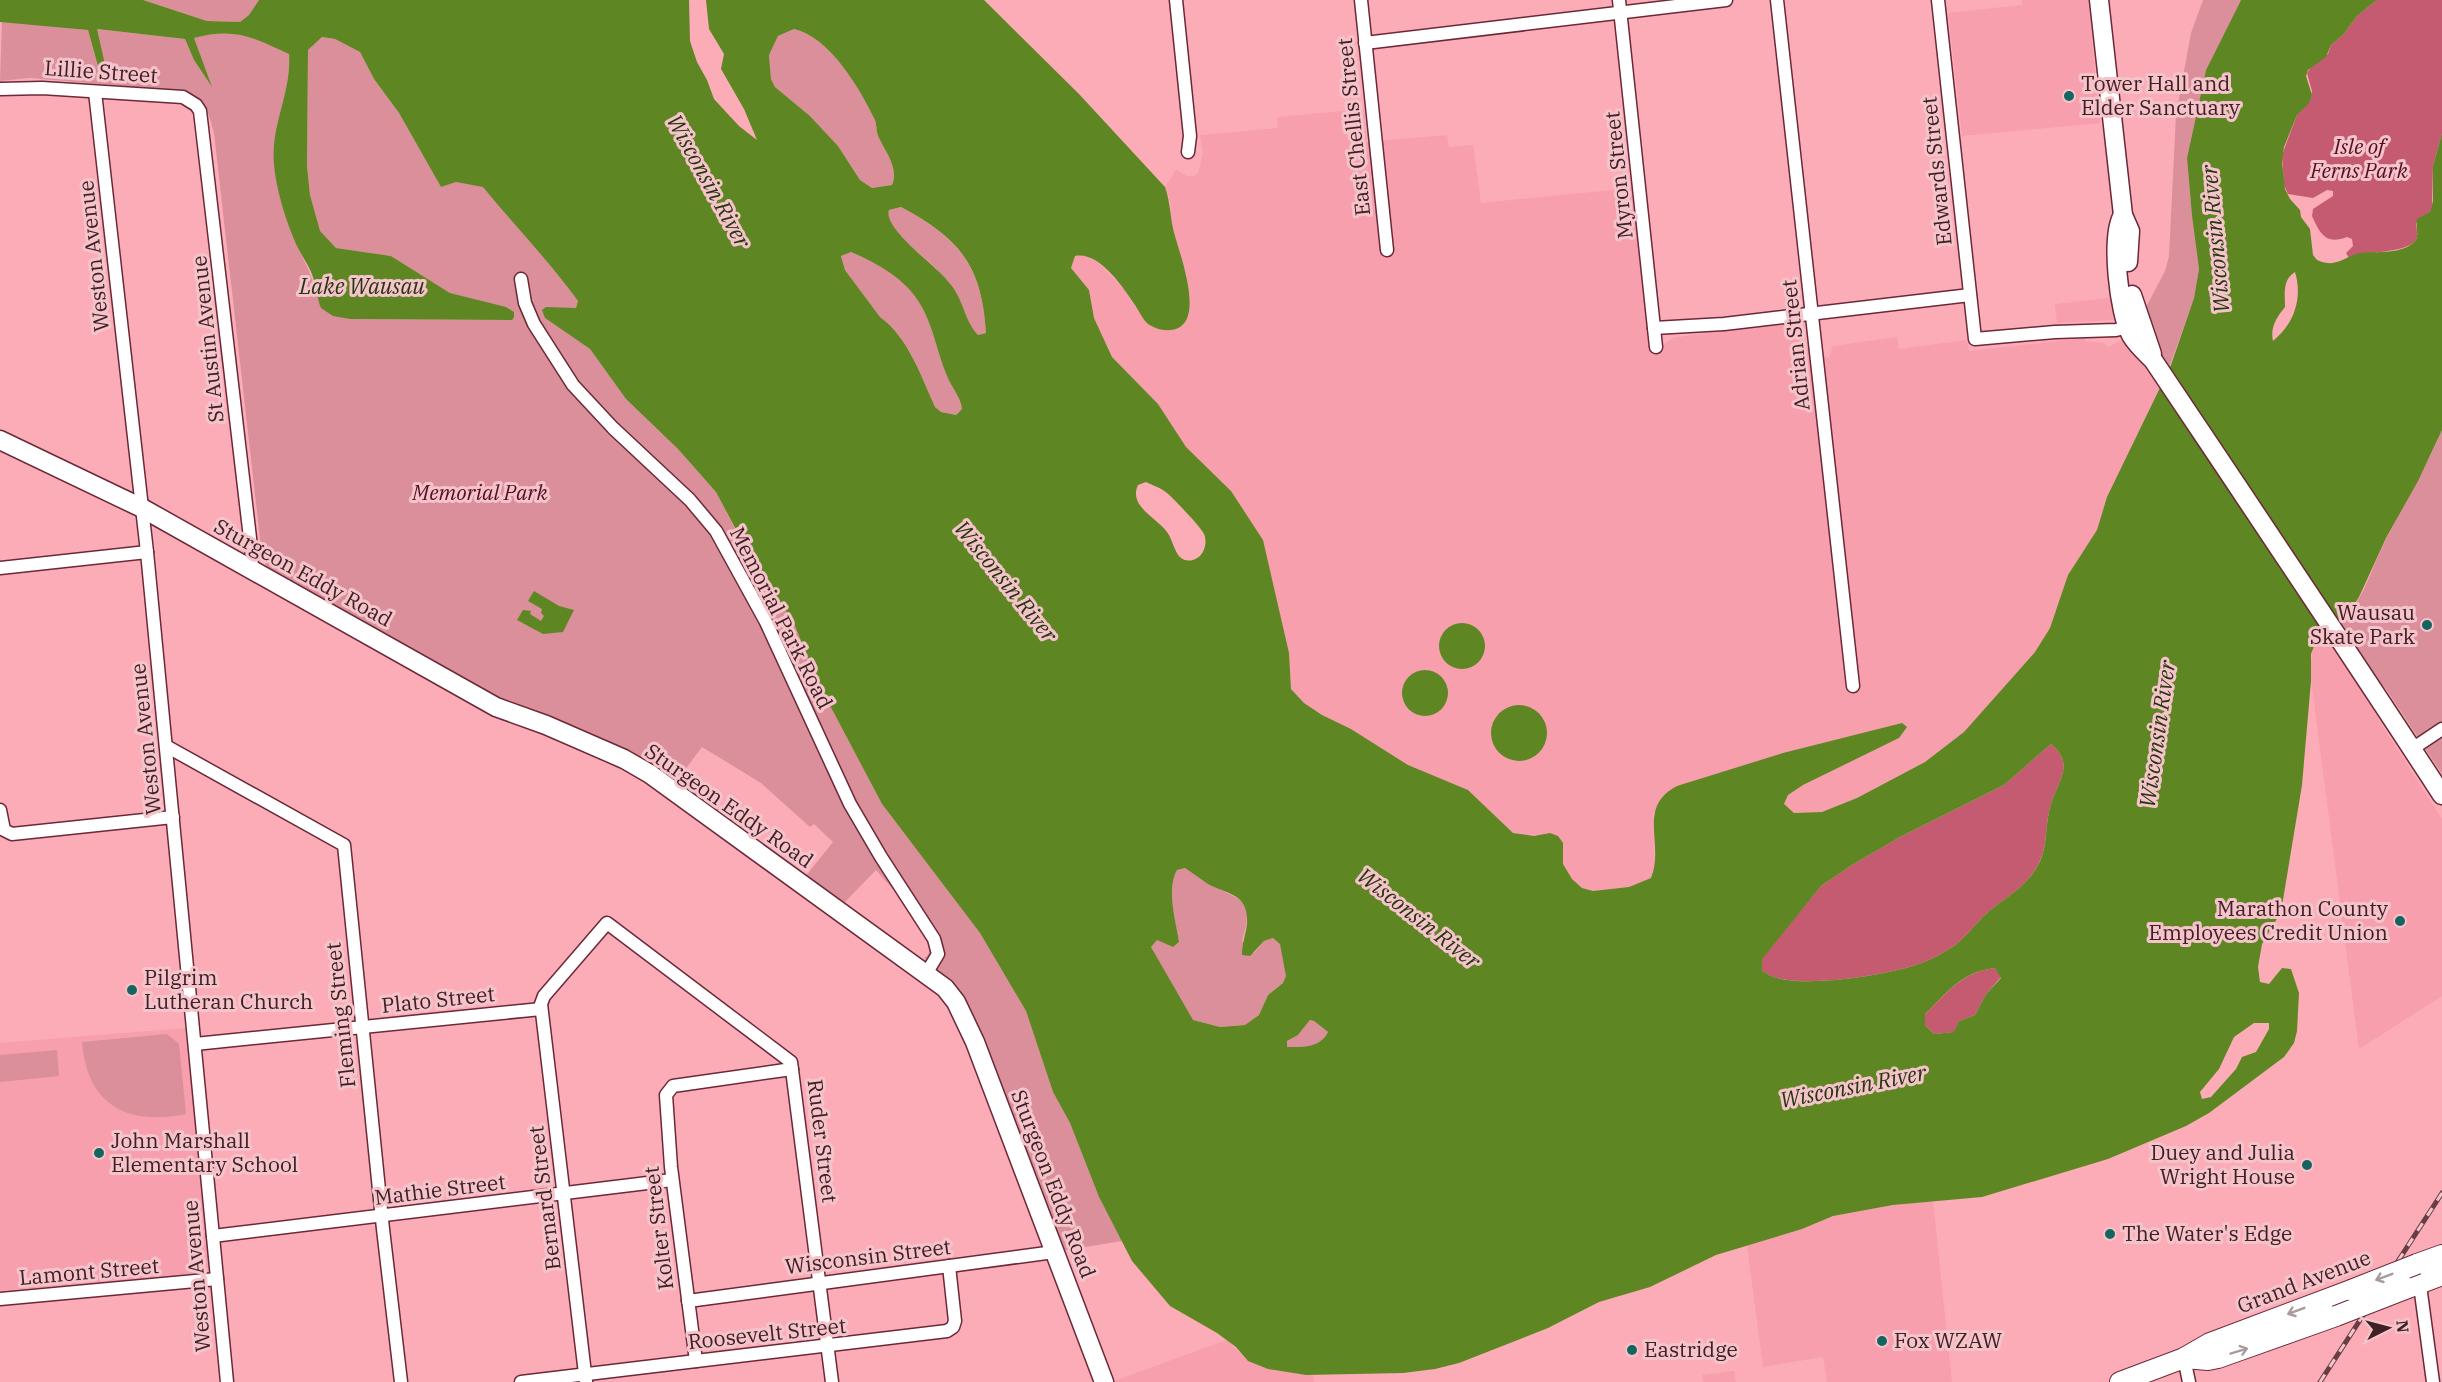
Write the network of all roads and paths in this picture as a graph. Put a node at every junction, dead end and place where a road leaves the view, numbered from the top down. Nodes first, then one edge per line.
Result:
1 (1176, 0) edge
2 (1360, 0) edge
3 (1726, 0) edge
4 (1777, 0) edge
5 (1938, 0) edge
6 (2099, 0) edge
7 (1619, 6) edge
8 (1365, 43) junction
9 (0, 89) edge
10 (95, 92) junction
11 (196, 105) joint
12 (1188, 152) dead end
13 (2123, 216) junction
14 (1387, 250) dead end
15 (521, 279) dead end
16 (1970, 295) junction
17 (1812, 315) junction
18 (2128, 327) junction
19 (1654, 328) junction
20 (1656, 347) dead end
21 (2153, 360) junction
22 (0, 440) edge
23 (142, 508) junction
24 (147, 552) junction
25 (0, 568) edge
26 (251, 569) junction
27 (1853, 686) dead end
28 (2442, 729) edge
29 (166, 746) junction
30 (2412, 749) junction
31 (2442, 795) edge
32 (0, 810) edge
33 (173, 817) junction
34 (926, 974) junction
35 (541, 1009) junction
36 (362, 1027) junction
37 (195, 1044) junction
38 (792, 1069) junction
39 (672, 1180) junction
40 (564, 1193) junction
41 (381, 1217) junction
42 (213, 1236) junction
43 (1054, 1252) junction
44 (2442, 1255) edge
45 (949, 1266) junction
46 (2442, 1275) edge
47 (217, 1279) junction
48 (2415, 1279) junction
49 (820, 1283) junction
50 (0, 1299) edge
51 (688, 1301) junction
52 (827, 1347) junction
53 (2184, 1358) junction
54 (696, 1361) junction
55 (586, 1378) edge
56 (227, 1382) edge
57 (401, 1382) edge
58 (521, 1382) edge
59 (832, 1382) edge
60 (1104, 1382) edge
61 (2120, 1382) edge
62 (2189, 1382) edge
63 (2433, 1382) edge

1 - 12 street
2 - 8 street, East Chellis Street
3 - 7 street
4 - 17 street, Adrian Street
5 - 16 street, Edwards Street
6 - 13 street
7 - 8 street
7 - 19 street, Myron Street
8 - 14 street, East Chellis Street
9 - 10 street, Lillie Street
10 - 11 street, Lillie Street
10 - 23 street, Weston Avenue
11 - 26 street, St Austin Avenue
13 - 18 street
13 - 21 street
15 - 34 street, Memorial Park Road
16 - 17 street
16 - 18 street, Edwards Street
17 - 19 street
17 - 27 street, Adrian Street
18 - 21 street
19 - 20 street, Myron Street
21 - 30 street
22 - 23 street, Sturgeon Eddy Road
23 - 24 street, Weston Avenue
23 - 26 street, Sturgeon Eddy Road
24 - 25 street
24 - 29 street, Weston Avenue
26 - 34 street, Sturgeon Eddy Road
28 - 30 street
29 - 33 street, Weston Avenue
29 - 36 street, Fleming Street
30 - 31 street
32 - 33 street
33 - 37 street, Weston Avenue
34 - 43 street, Sturgeon Eddy Road
35 - 36 street, Plato Street
35 - 38 street, Ruder Street
35 - 40 street, Bernard Street
36 - 37 street, Plato Street
36 - 41 street, Fleming Street
37 - 42 street, Weston Avenue
38 - 39 street, Kolter Street
38 - 49 street, Ruder Street
39 - 40 street, Mathie Street
39 - 51 street, Kolter Street
40 - 41 street, Mathie Street
40 - 55 street, Bernard Street
41 - 42 street, Mathie Street
41 - 57 street, Fleming Street
42 - 47 street, Weston Avenue
43 - 45 street, Wisconsin Street
43 - 60 street, Sturgeon Eddy Road
44 - 48 main road, Grand Avenue
45 - 49 street, Wisconsin Street
45 - 52 street, Roosevelt Street
46 - 48 main road, Grand Avenue
47 - 50 street, Lamont Street
47 - 56 street, Weston Avenue
48 -> 53 main road, Grand Avenue, bridge
53 -> 48 main road, Grand Avenue, bridge
48 - 63 street
49 - 51 street, Wisconsin Street
49 - 52 street, Ruder Street
51 - 54 street, Kolter Street
52 - 54 street, Roosevelt Street
52 - 59 street, Ruder Street
53 - 61 main road, Grand Avenue
53 - 62 street
54 - 55 street, Roosevelt Street
55 - 58 street, Roosevelt Street

